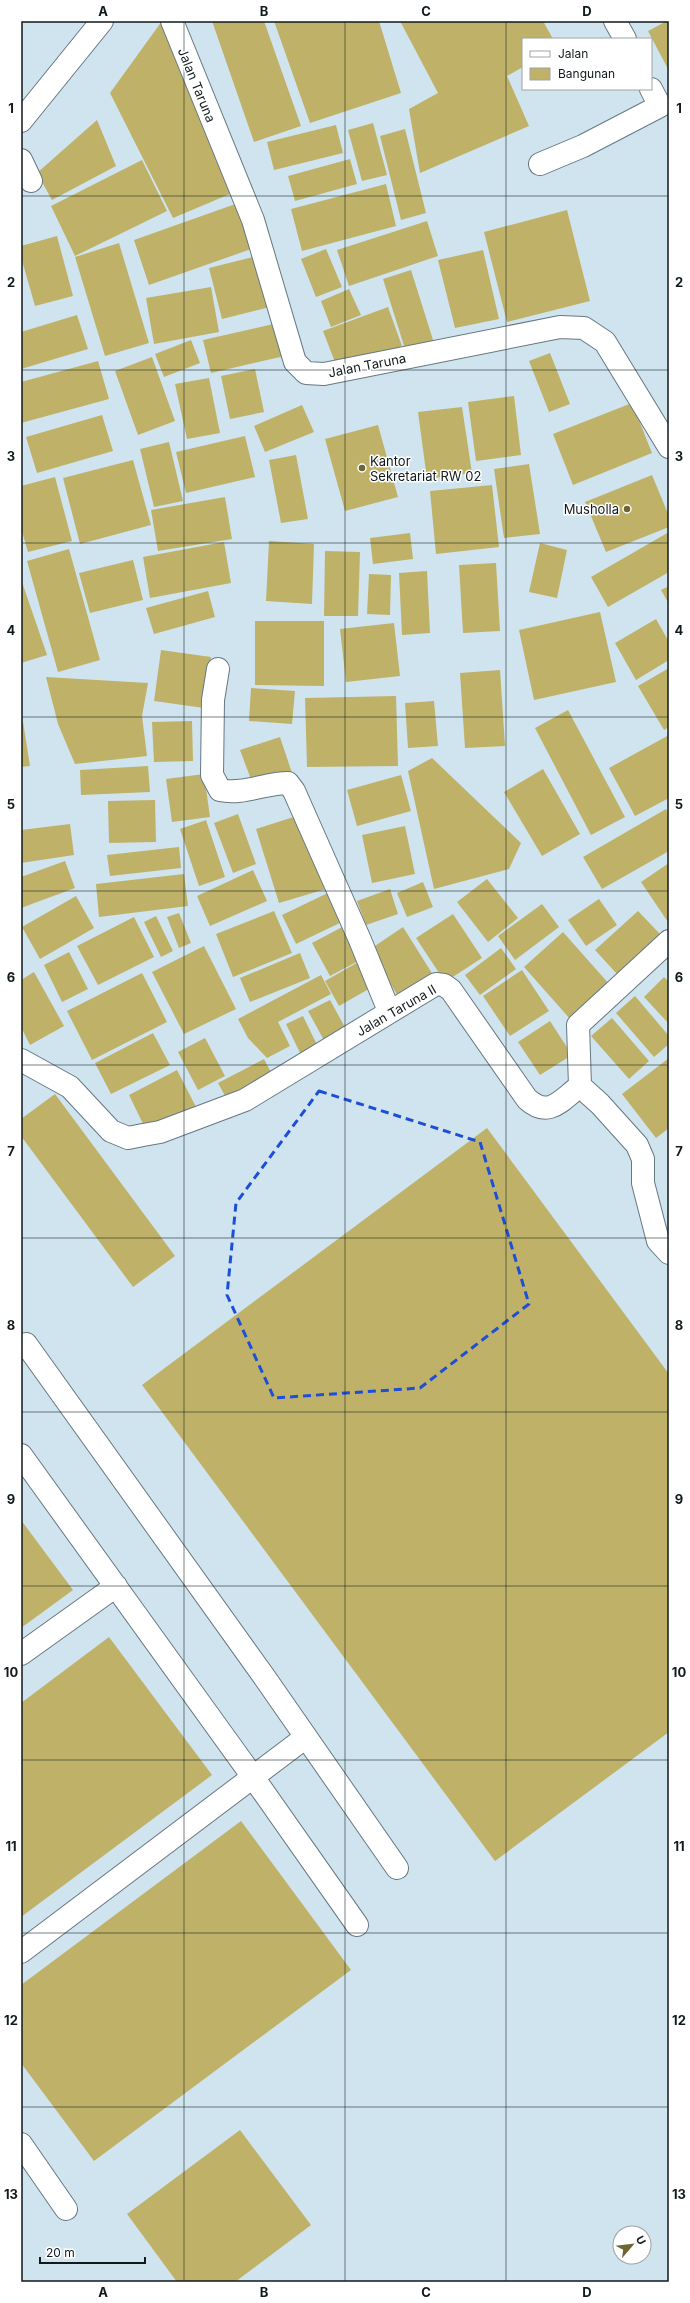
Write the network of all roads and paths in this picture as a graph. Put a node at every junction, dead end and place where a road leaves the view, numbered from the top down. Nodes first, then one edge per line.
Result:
1 (102, 21) edge
2 (172, 21) edge
3 (615, 21) edge
4 (624, 38) edge
5 (652, 90) edge
6 (21, 121) edge
7 (21, 160) edge
8 (540, 164) dead end
9 (31, 181) dead end
10 (669, 447) edge
11 (218, 669) dead end
12 (669, 941) edge
13 (389, 1011) junction
14 (21, 1060) edge
15 (580, 1086) junction
16 (669, 1253) edge
17 (21, 1348) edge
18 (21, 1455) edge
19 (116, 1586) junction
20 (21, 1654) edge
21 (306, 1737) junction
22 (254, 1777) junction
23 (397, 1868) dead end
24 (357, 1925) dead end
25 (21, 1952) edge
26 (21, 2144) edge
27 (66, 2209) dead end

1 - 6 street
2 - 10 street, Jalan Taruna
3 - 4 street
5 - 8 street
7 - 9 street
11 - 13 street
12 - 15 street
13 - 14 street, Jalan Taruna II
13 - 15 street, Jalan Taruna II
15 - 16 street
17 - 21 street
18 - 19 street
19 - 20 street
19 - 22 street
21 - 22 street
21 - 23 street
22 - 24 street
22 - 25 street
26 - 27 street

